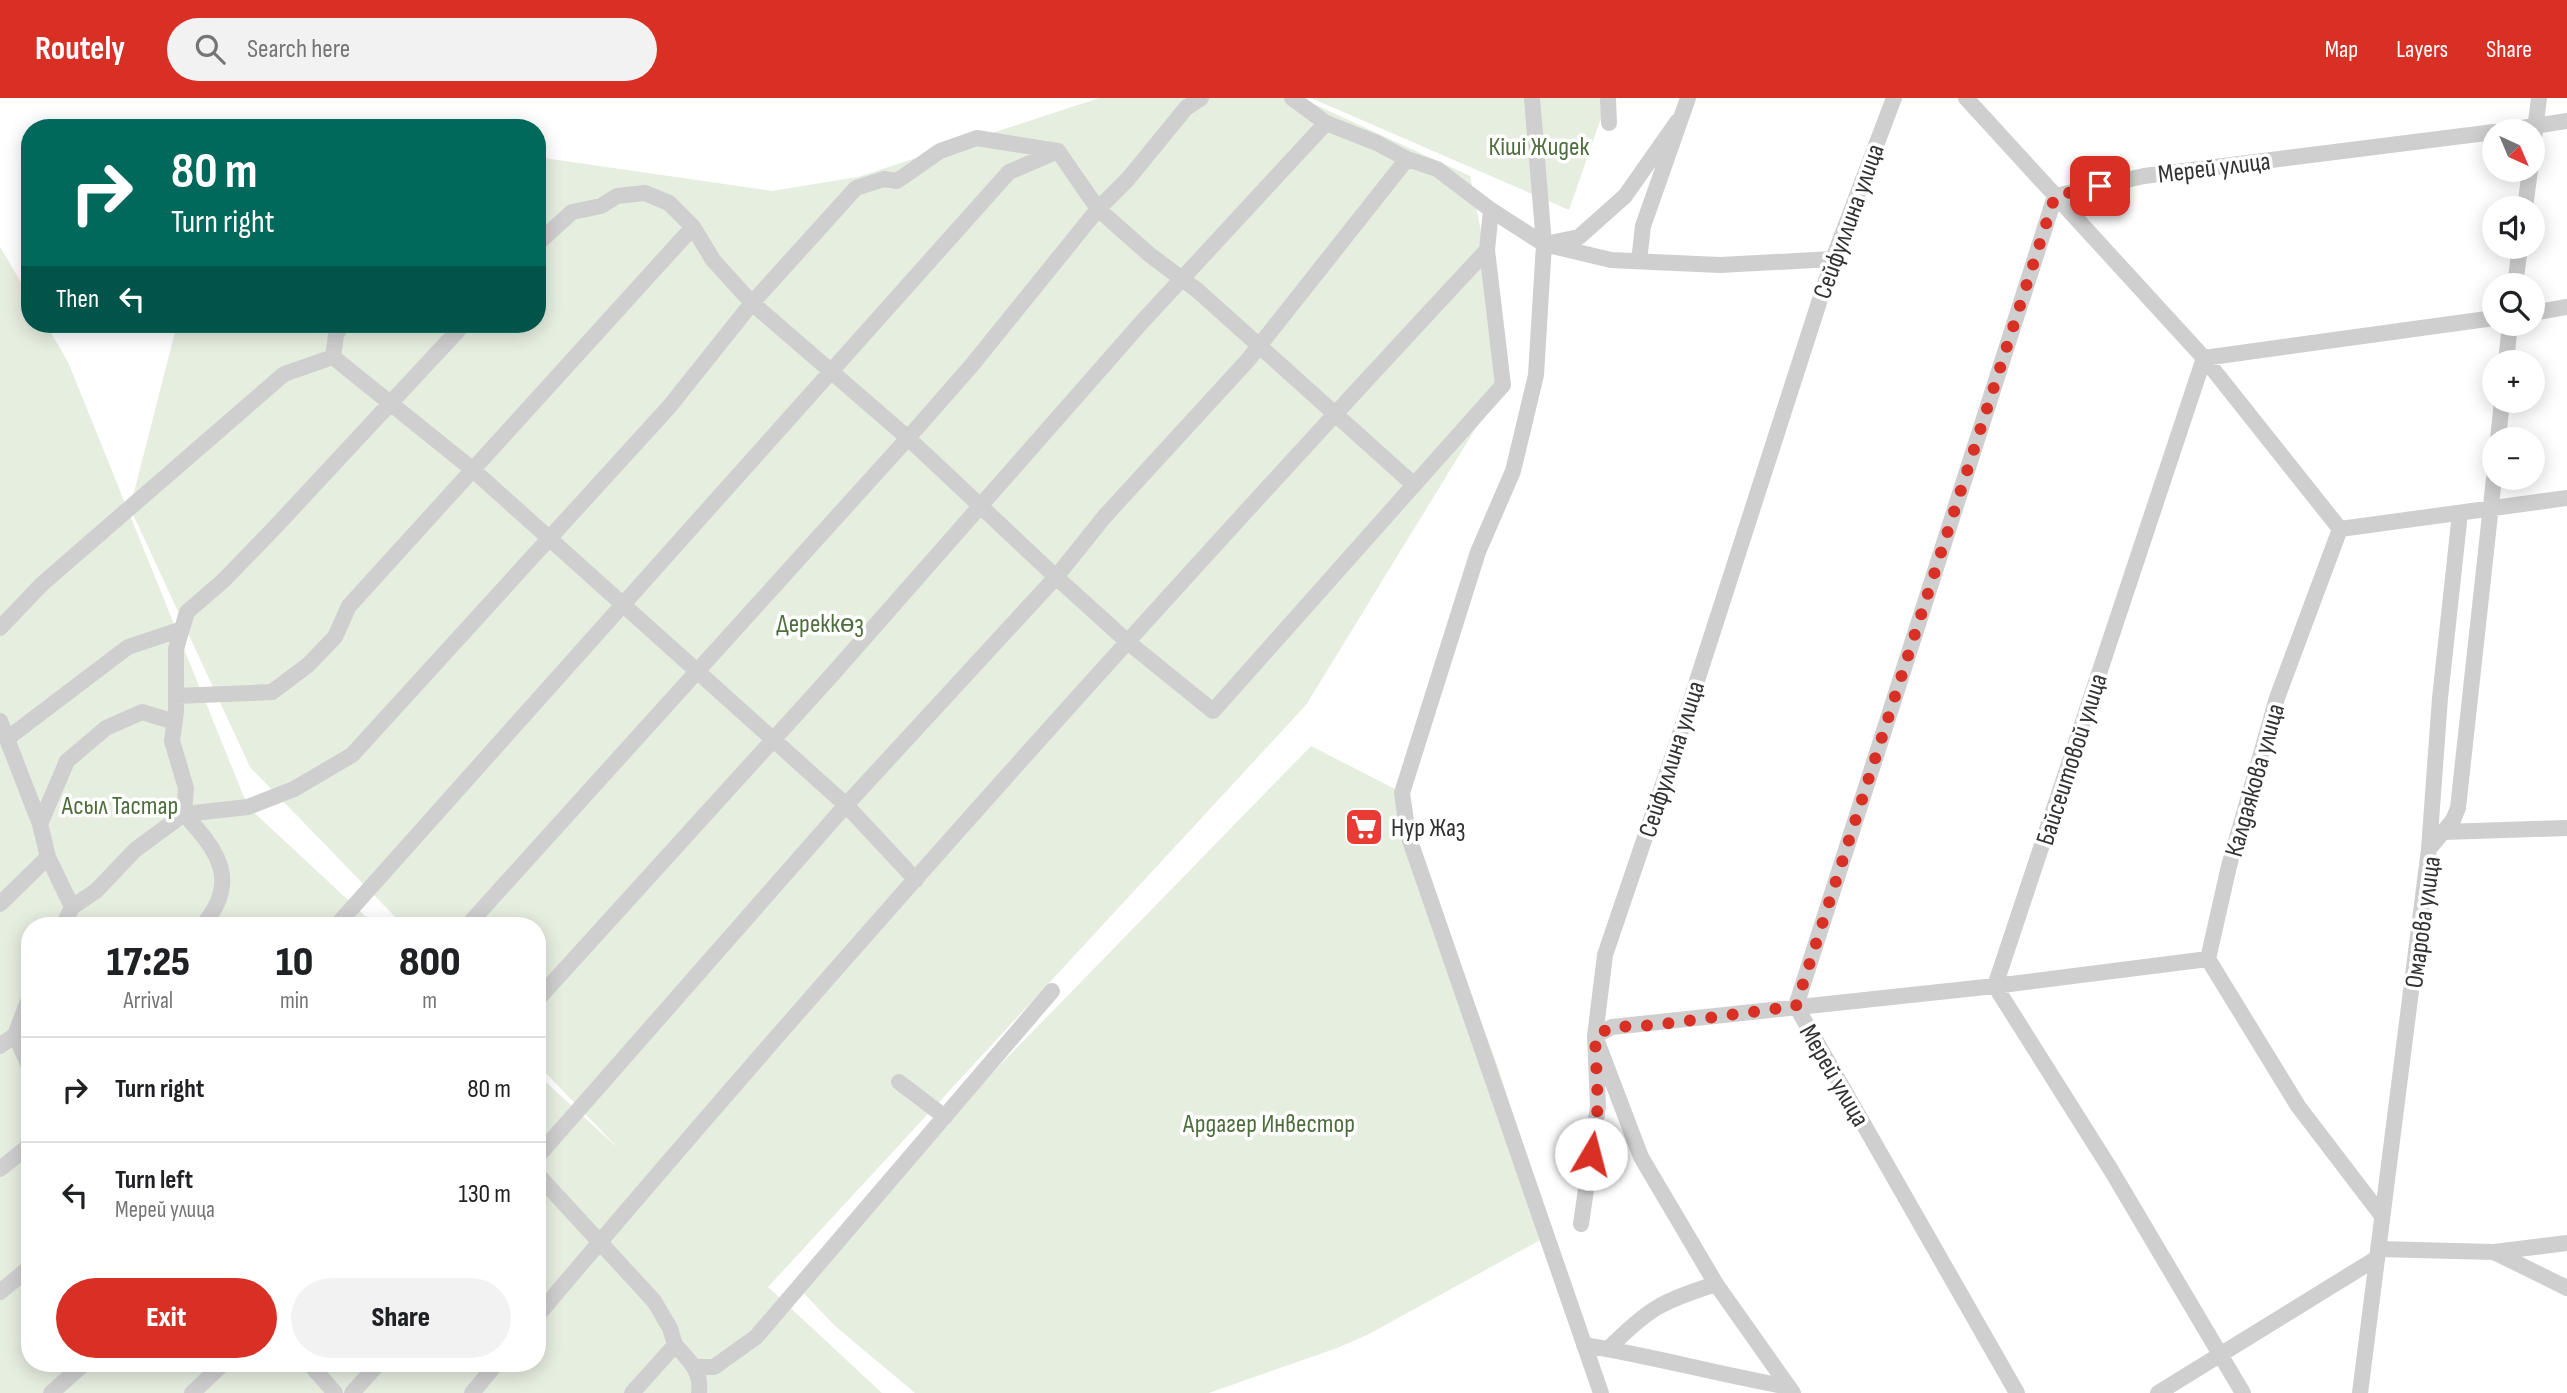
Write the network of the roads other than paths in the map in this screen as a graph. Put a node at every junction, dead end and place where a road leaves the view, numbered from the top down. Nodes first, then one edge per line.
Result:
1 (1201, 98) edge
2 (1292, 98) edge
3 (1532, 98) edge
4 (1608, 98) edge
5 (1688, 98) edge
6 (1894, 98) edge
7 (1966, 98) edge
8 (2539, 98) edge
9 (2537, 119) edge
10 (2567, 121) edge
11 (1609, 122) dead end
12 (1677, 122) junction
13 (1326, 123) junction
14 (2545, 125) edge
15 (2482, 134) edge
16 (1058, 152) junction
17 (1407, 159) junction
18 (2055, 196) junction
19 (1098, 209) junction
20 (1491, 211) junction
21 (693, 227) junction
22 (546, 236) edge
23 (1544, 244) junction
24 (1487, 250) junction
25 (1833, 259) junction
26 (1639, 261) junction
27 (1182, 279) junction
28 (752, 303) junction
29 (2567, 307) edge
30 (2545, 311) edge
31 (2482, 320) edge
32 (337, 333) edge
33 (456, 333) edge
34 (1260, 346) junction
35 (333, 357) junction
36 (2204, 358) junction
37 (831, 373) junction
38 (391, 403) junction
39 (1335, 414) junction
40 (908, 438) junction
41 (472, 469) junction
42 (1413, 484) junction
43 (2493, 490) edge
44 (2567, 498) edge
45 (981, 507) junction
46 (2491, 508) junction
47 (2460, 513) junction
48 (2340, 528) junction
49 (549, 538) junction
50 (1056, 577) junction
51 (623, 606) junction
52 (0, 628) edge
53 (182, 629) junction
54 (1129, 643) junction
55 (698, 674) junction
56 (176, 696) junction
57 (0, 721) edge
58 (175, 722) junction
59 (8, 738) junction
60 (771, 740) junction
61 (846, 805) junction
62 (184, 814) junction
63 (40, 824) junction
64 (2567, 828) edge
65 (2443, 832) junction
66 (2429, 849) junction
67 (48, 857) junction
68 (916, 880) junction
69 (0, 904) edge
70 (72, 907) junction
71 (67, 917) edge
72 (208, 917) edge
73 (344, 917) edge
74 (475, 917) edge
75 (2207, 959) junction
76 (1995, 986) junction
77 (546, 990) edge
78 (1052, 990) dead end
79 (1796, 1006) junction
80 (21, 1019) edge
81 (15, 1035) junction
82 (1595, 1036) junction
83 (0, 1046) edge
84 (21, 1048) edge
85 (899, 1082) dead end
86 (945, 1117) junction
87 (546, 1147) edge
88 (21, 1152) edge
89 (0, 1169) edge
90 (546, 1186) edge
91 (2382, 1216) junction
92 (1581, 1224) dead end
93 (599, 1243) junction
94 (2567, 1243) edge
95 (2494, 1252) junction
96 (2377, 1253) junction
97 (21, 1274) edge
98 (1716, 1284) junction
99 (2567, 1288) edge
100 (0, 1292) edge
101 (546, 1305) edge
102 (675, 1345) junction
103 (1584, 1345) junction
104 (1608, 1349) junction
105 (2221, 1356) junction
106 (696, 1367) junction
107 (75, 1372) edge
108 (214, 1372) edge
109 (317, 1372) edge
110 (371, 1372) edge
111 (490, 1372) edge
112 (1791, 1390) edge
113 (51, 1393) edge
114 (192, 1393) edge
115 (335, 1393) edge
116 (352, 1393) edge
117 (472, 1393) edge
118 (632, 1393) edge
119 (699, 1393) edge
120 (1601, 1393) edge
121 (2017, 1393) edge
122 (2158, 1393) edge
123 (2243, 1393) edge
124 (2360, 1393) edge

1 - 19 street
2 - 13 street
3 - 23 street
4 - 11 street
5 - 12 street
6 - 25 street, Сейфуллина улица
7 - 18 street
8 - 9 street
10 - 14 street
12 - 23 street
12 - 26 street
13 - 17 street
13 - 27 street
15 - 18 street, Мерей улица
16 - 19 street
16 - 28 street
16 - 37 street
17 - 20 street
17 - 34 street
18 - 36 street
18 - 79 street, Мерей улица
19 - 27 street
19 - 40 street
20 - 23 street
20 - 24 street
21 - 22 street
21 - 28 street
21 - 41 street
23 - 26 street
23 - 103 street
24 - 39 street
24 - 42 street
25 - 26 street
25 - 82 street, Сейфуллина улица
27 - 34 street
27 - 45 street
28 - 37 street
28 - 49 street
29 - 30 street
31 - 36 street
32 - 35 street
33 - 38 street
34 - 39 street
34 - 50 street
35 - 38 street
35 - 52 street
36 - 48 street
36 - 76 street, Байсеитовой улица
37 - 40 street
37 - 51 street
38 - 41 street
38 - 53 street
39 - 42 street
39 - 54 street
40 - 45 street
40 - 55 street
41 - 49 street
41 - 56 street
42 - 54 street
43 - 46 street, Омарова улица
44 - 46 street
45 - 50 street
45 - 60 street
46 - 47 street
46 - 65 street, Омарова улица
47 - 48 street
47 - 66 street
48 - 75 street, Калдаякова улица
49 - 51 street
49 - 62 street
50 - 54 street
50 - 61 street
51 - 55 street
51 - 73 street
53 - 56 street
53 - 59 street
54 - 68 street
55 - 60 street
55 - 74 street
56 - 58 street
57 - 59 street
58 - 62 street
58 - 63 street
59 - 63 street
60 - 61 street
60 - 77 street
61 - 68 street
61 - 87 street
62 - 70 street
62 - 72 street
63 - 67 street
64 - 65 street
65 - 66 street, Омарова улица
66 - 91 street, Омарова улица
67 - 69 street
67 - 70 street
68 - 93 street
70 - 71 street
75 - 76 street
75 - 91 street
76 - 79 street
76 - 105 street
78 - 86 street
79 - 82 street
79 - 121 street, Мерей улица
80 - 81 street
81 - 83 street
81 - 84 street
82 - 92 street
82 - 98 street, Сейфуллина улица
85 - 86 street
86 - 106 street
88 - 89 street
90 - 93 street
91 - 96 street, Омарова улица
93 - 101 street
93 - 102 street
94 - 95 street
95 - 96 street
95 - 99 street
96 - 105 street
96 - 124 street, Омарова улица
97 - 100 street
98 - 104 street
98 - 112 street, Сейфуллина улица
102 - 106 street
102 - 118 street
103 - 104 street
103 - 120 street
104 - 112 street
105 - 122 street
105 - 123 street
106 - 119 street
107 - 113 street
108 - 114 street
109 - 115 street
110 - 116 street
111 - 117 street

